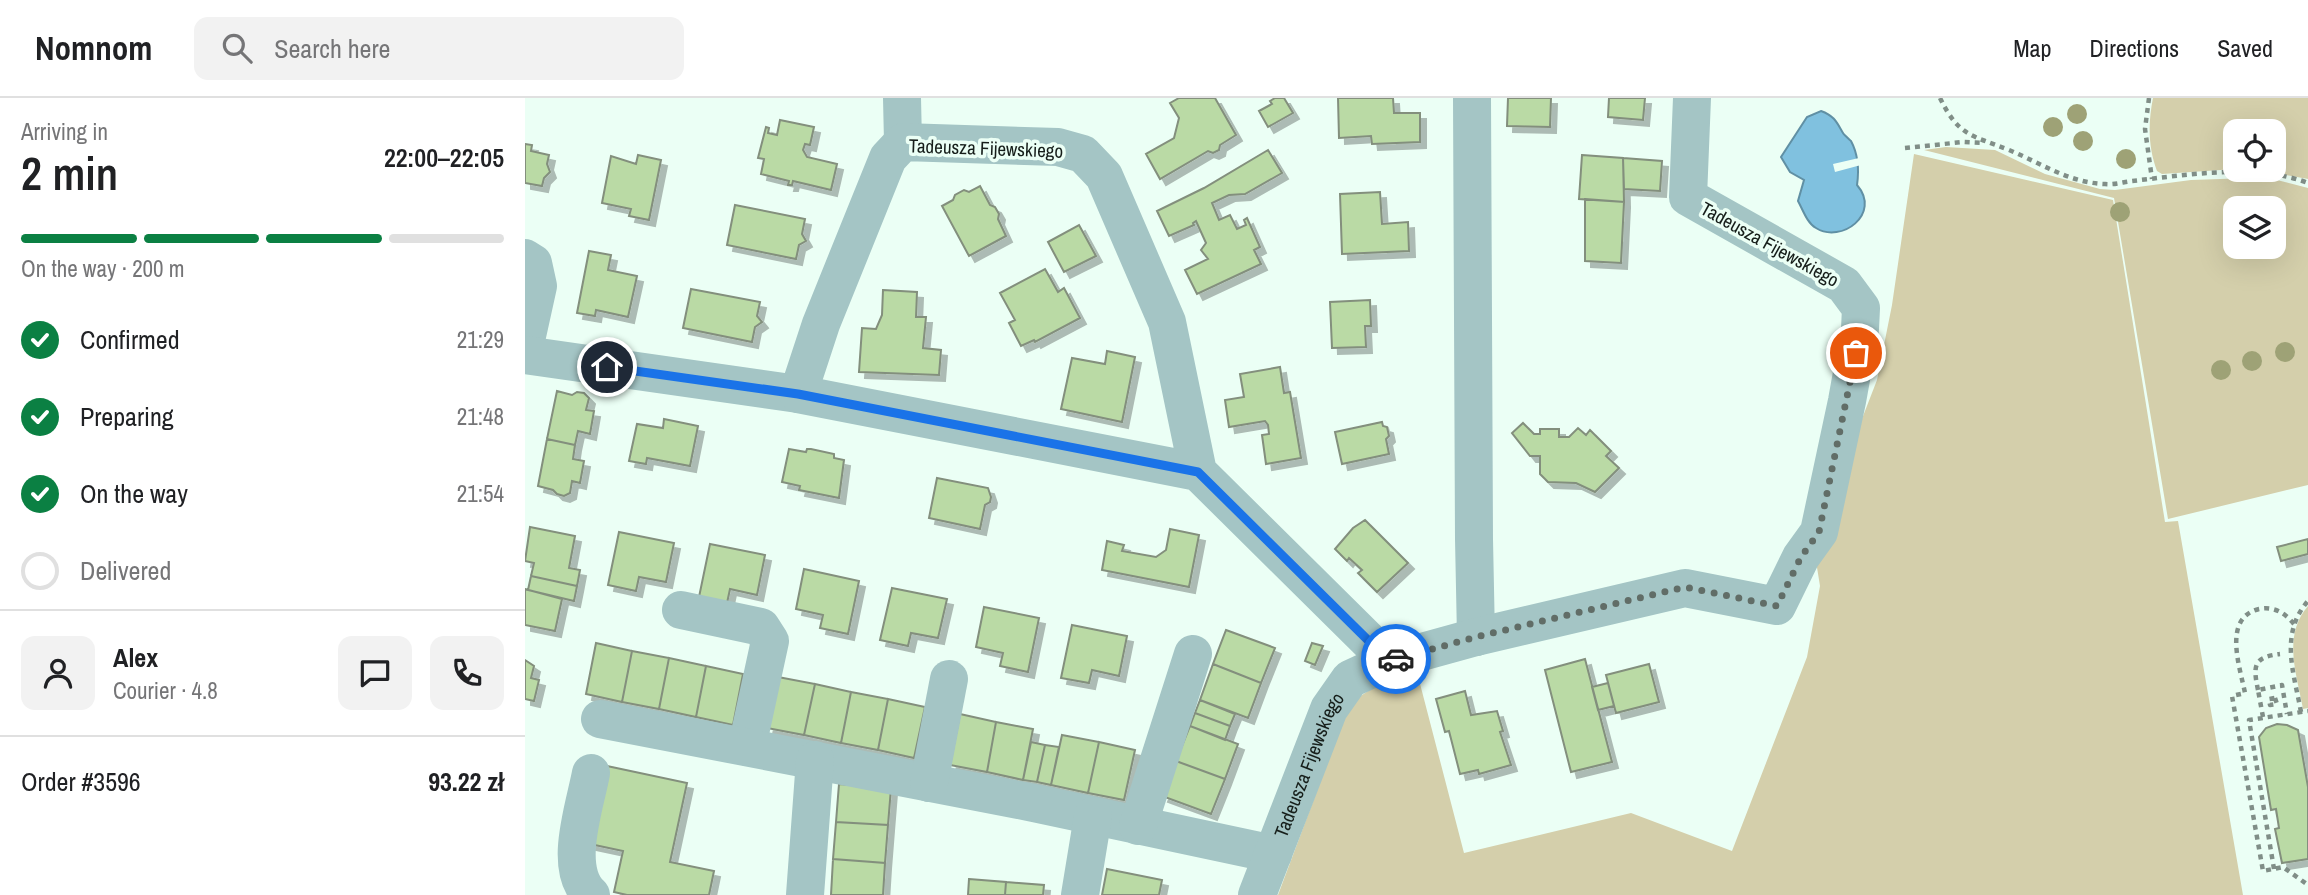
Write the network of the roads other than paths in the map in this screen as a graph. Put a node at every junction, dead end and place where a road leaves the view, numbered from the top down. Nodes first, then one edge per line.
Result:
1 (902, 98) edge
2 (1472, 98) edge
3 (1692, 98) edge
4 (903, 142) junction
5 (525, 258) edge
6 (525, 345) edge
7 (525, 355) edge
8 (798, 394) junction
9 (1198, 472) junction
10 (681, 610) dead end
11 (1476, 637) junction
12 (1193, 654) dead end
13 (1389, 661) junction
14 (949, 679) dead end
15 (600, 719) dead end
16 (747, 747) junction
17 (815, 761) junction
18 (591, 773) dead end
19 (929, 783) junction
20 (1093, 816) junction
21 (1137, 826) junction
22 (1273, 854) junction
23 (591, 895) edge
24 (805, 895) edge
25 (1080, 895) edge
26 (1257, 895) edge

1 - 4 street
2 - 11 street
3 - 11 street, Tadeusza Fijewskiego
4 - 8 street, Tadeusza Fijewskiego
4 - 9 street, Tadeusza Fijewskiego
5 - 6 street
7 - 8 street
8 - 9 street
9 - 13 street
10 - 16 street
11 - 13 street, Tadeusza Fijewskiego
12 - 21 street
13 - 22 street, Tadeusza Fijewskiego
14 - 19 street
15 - 16 street
16 - 17 street
17 - 19 street
17 - 24 street
18 - 23 street
19 - 20 street
20 - 21 street
20 - 25 street
21 - 22 street
22 - 26 street, Tadeusza Fijewskiego

